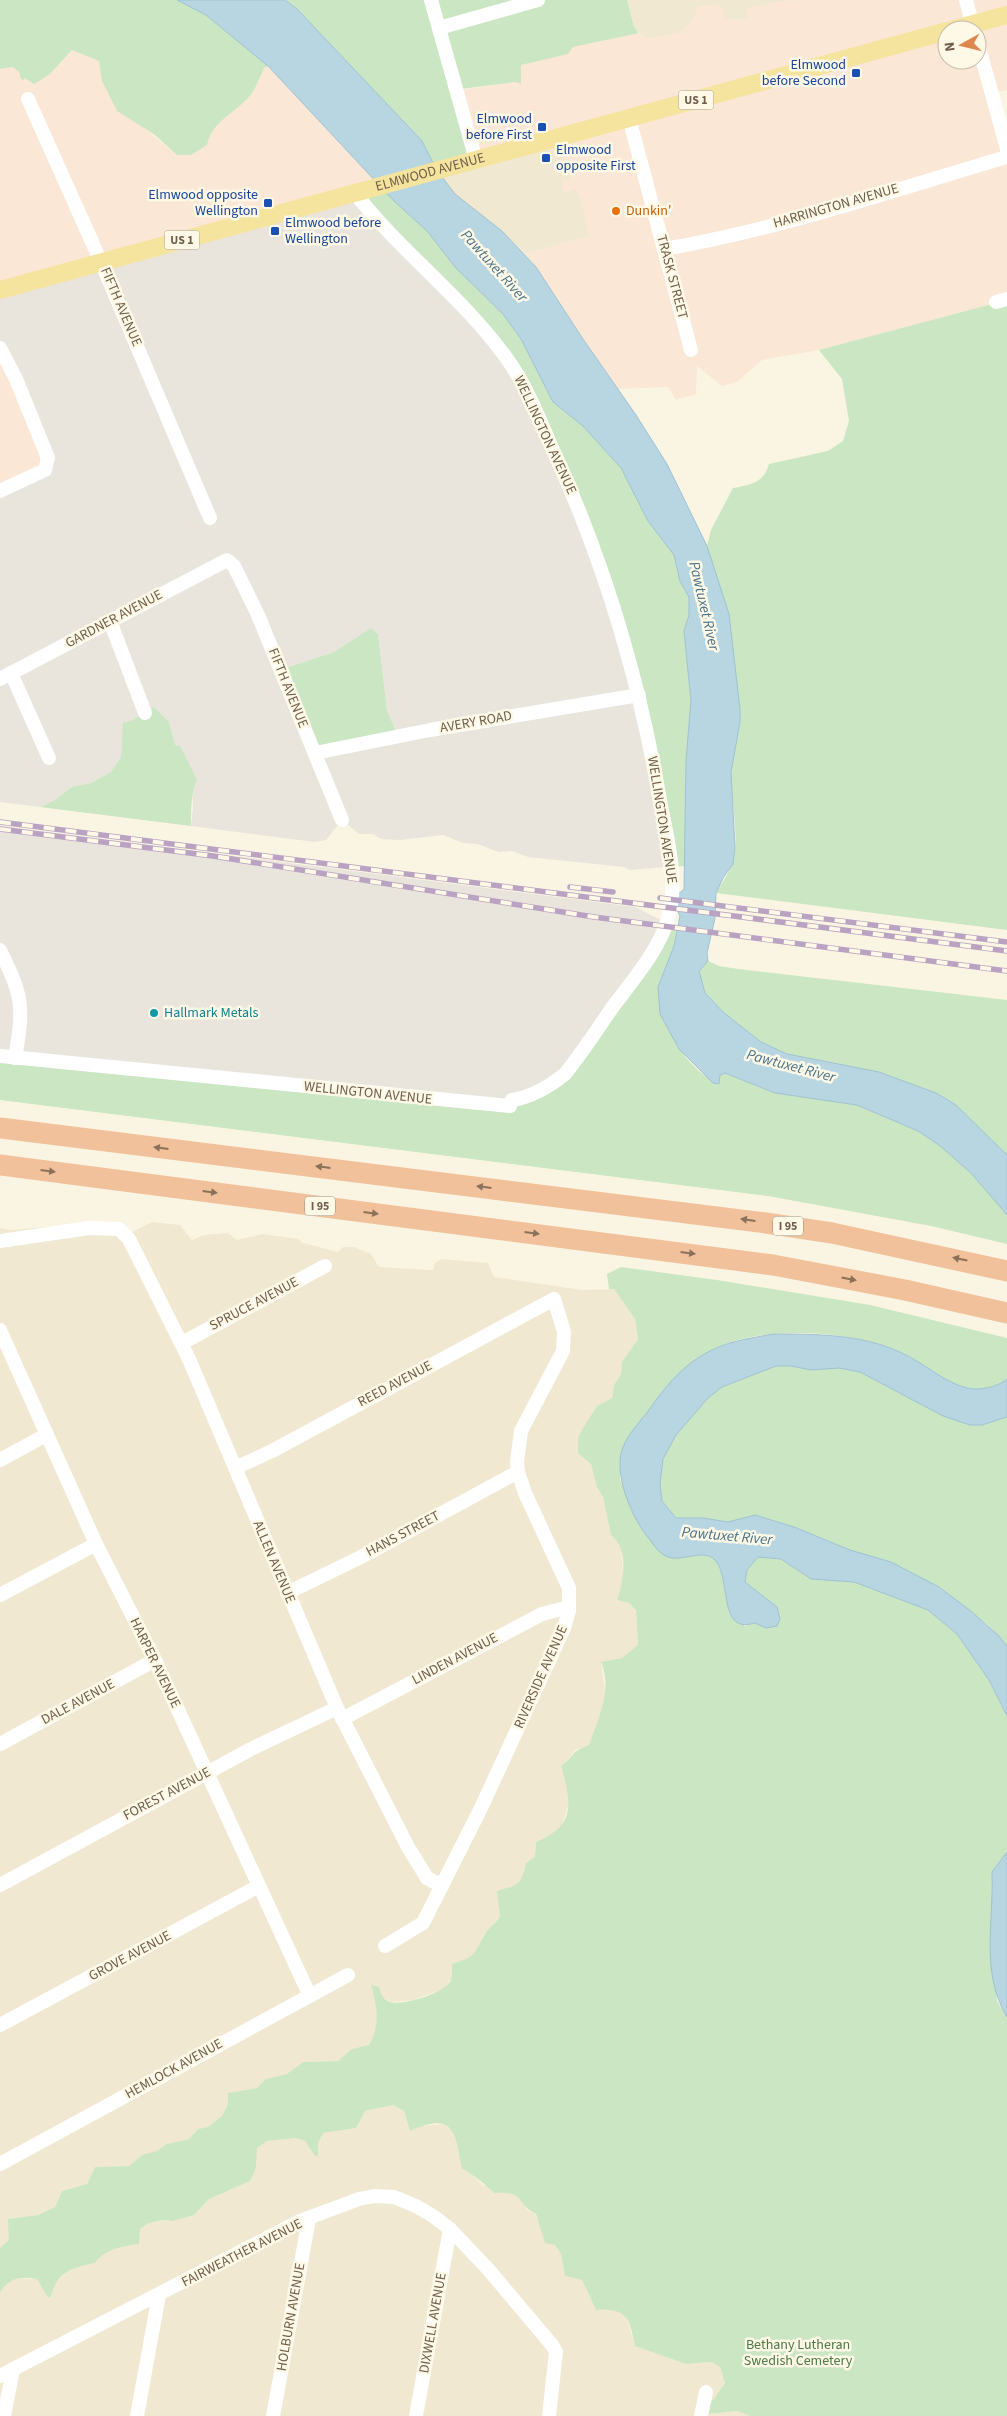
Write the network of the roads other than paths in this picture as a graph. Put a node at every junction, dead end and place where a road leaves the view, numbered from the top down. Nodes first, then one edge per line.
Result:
1 (431, 0) edge
2 (538, 0) edge
3 (966, 0) edge
4 (1007, 15) edge
5 (972, 20) edge
6 (987, 26) edge
7 (439, 28) junction
8 (937, 34) edge
9 (985, 70) edge
10 (28, 99) dead end
11 (629, 118) junction
12 (1007, 149) edge
13 (1007, 157) edge
14 (476, 160) junction
15 (360, 192) junction
16 (664, 249) junction
17 (101, 262) junction
18 (0, 290) edge
19 (0, 348) edge
20 (691, 350) dead end
21 (0, 491) edge
22 (210, 518) dead end
23 (228, 560) joint
24 (110, 621) junction
25 (6, 676) edge
26 (638, 695) junction
27 (145, 713) dead end
28 (315, 753) junction
29 (49, 758) dead end
30 (342, 820) dead end
31 (0, 950) edge
32 (0, 1056) edge
33 (15, 1058) junction
34 (0, 1128) edge
35 (0, 1165) edge
36 (0, 1241) edge
37 (326, 1266) dead end
38 (1007, 1271) edge
39 (554, 1299) joint
40 (1007, 1313) edge
41 (0, 1330) edge
42 (182, 1343) junction
43 (46, 1435) junction
44 (0, 1460) edge
45 (235, 1468) junction
46 (518, 1472) junction
47 (96, 1544) junction
48 (287, 1593) junction
49 (0, 1595) edge
50 (569, 1611) junction
51 (155, 1660) junction
52 (340, 1713) junction
53 (0, 1744) edge
54 (207, 1773) junction
55 (0, 1885) edge
56 (259, 1886) junction
57 (442, 1886) junction
58 (385, 1946) dead end
59 (348, 1975) dead end
60 (310, 1996) junction
61 (0, 2025) edge
62 (0, 2164) edge
63 (309, 2219) junction
64 (450, 2229) junction
65 (159, 2295) junction
66 (6, 2373) edge
67 (706, 2392) dead end
68 (4, 2416) edge
69 (137, 2416) edge
70 (273, 2416) edge
71 (416, 2416) edge
72 (549, 2416) edge
73 (701, 2416) edge

1 - 7 street
2 - 7 street
3 - 5 street
4 - 6 main road
7 - 14 street
8 - 11 main road, ELMWOOD AVENUE / US 1
9 - 12 street
10 - 17 street, FIFTH AVENUE
11 - 14 main road, ELMWOOD AVENUE / US 1
11 - 16 street, TRASK STREET
13 - 16 street, HARRINGTON AVENUE
14 - 15 main road, ELMWOOD AVENUE / US 1
15 - 17 main road, ELMWOOD AVENUE / US 1
15 - 26 street, WELLINGTON AVENUE
16 - 20 street, TRASK STREET
17 - 18 main road, ELMWOOD AVENUE / US 1
17 - 22 street, FIFTH AVENUE
19 - 21 street
23 - 24 street, GARDNER AVENUE
23 - 28 street, FIFTH AVENUE
24 - 25 street, GARDNER AVENUE
24 - 27 street
25 - 29 street
26 - 28 street, AVERY ROAD
26 - 33 street, WELLINGTON AVENUE
28 - 30 street, FIFTH AVENUE
31 - 33 street
32 - 33 street, WELLINGTON AVENUE
38 -> 34 highway, I 95
35 -> 40 highway, I 95
36 - 42 street, ALLEN AVENUE
37 - 42 street, SPRUCE AVENUE
39 - 45 street, REED AVENUE
39 - 46 street, RIVERSIDE AVENUE
41 - 43 street, HARPER AVENUE
42 - 45 street, ALLEN AVENUE
43 - 44 street
43 - 47 street, HARPER AVENUE
45 - 48 street, ALLEN AVENUE
46 - 48 street, HANS STREET
46 - 50 street, RIVERSIDE AVENUE
47 - 49 street
47 - 51 street, HARPER AVENUE
48 - 52 street, ALLEN AVENUE
50 - 52 street, LINDEN AVENUE
50 - 57 street, RIVERSIDE AVENUE
51 - 53 street, DALE AVENUE
51 - 54 street, HARPER AVENUE
52 - 54 street, FOREST AVENUE
52 - 57 street, ALLEN AVENUE
54 - 55 street, FOREST AVENUE
54 - 56 street, HARPER AVENUE
56 - 60 street, HARPER AVENUE
56 - 61 street, GROVE AVENUE
57 - 58 street, RIVERSIDE AVENUE
59 - 60 street, HEMLOCK AVENUE
60 - 62 street, HEMLOCK AVENUE
63 - 64 street, FAIRWEATHER AVENUE
63 - 65 street, FAIRWEATHER AVENUE
63 - 70 street, HOLBURN AVENUE
64 - 71 street, DIXWELL AVENUE
64 - 72 street, FAIRWEATHER AVENUE
65 - 66 street, FAIRWEATHER AVENUE
65 - 69 street
66 - 68 street
67 - 73 street

